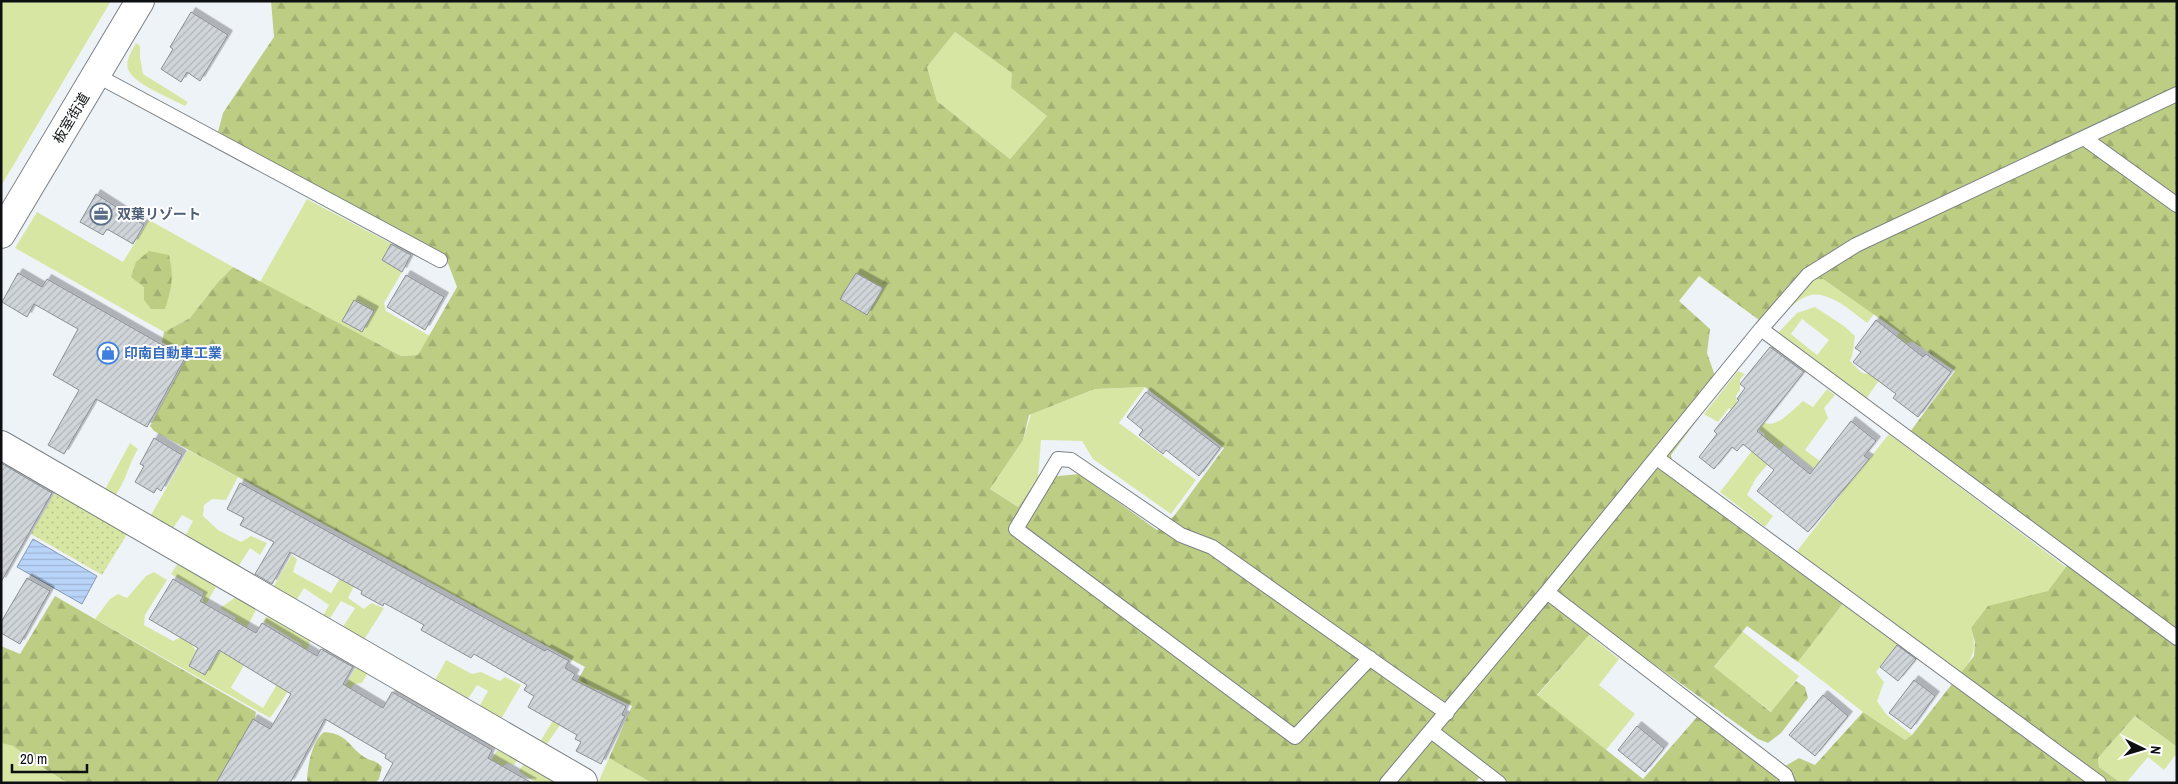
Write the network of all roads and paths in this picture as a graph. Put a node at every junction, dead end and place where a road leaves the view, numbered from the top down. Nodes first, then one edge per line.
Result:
1 (140, 1) edge
2 (96, 75) junction
3 (2177, 94) edge
4 (2084, 138) junction
5 (2177, 205) edge
6 (1, 234) edge
7 (440, 260) dead end
8 (1761, 328) junction
9 (1, 445) edge
10 (1657, 458) junction
11 (1547, 592) junction
12 (2177, 638) edge
13 (1370, 658) junction
14 (1447, 712) junction
15 (1431, 731) junction
16 (583, 782) edge
17 (1387, 783) edge
18 (1498, 783) edge
19 (1788, 783) edge
20 (2100, 783) edge

1 - 2 street, 板室街道
2 - 6 street, 板室街道
2 - 7 lane
3 - 4 lane
4 - 5 lane
4 - 8 lane
8 - 10 lane
8 - 12 lane
9 - 16 street
10 - 11 lane
10 - 20 lane
11 - 14 lane
11 - 19 lane
13 - 13 lane
13 - 14 lane
14 - 15 lane
15 - 17 lane
15 - 18 lane

